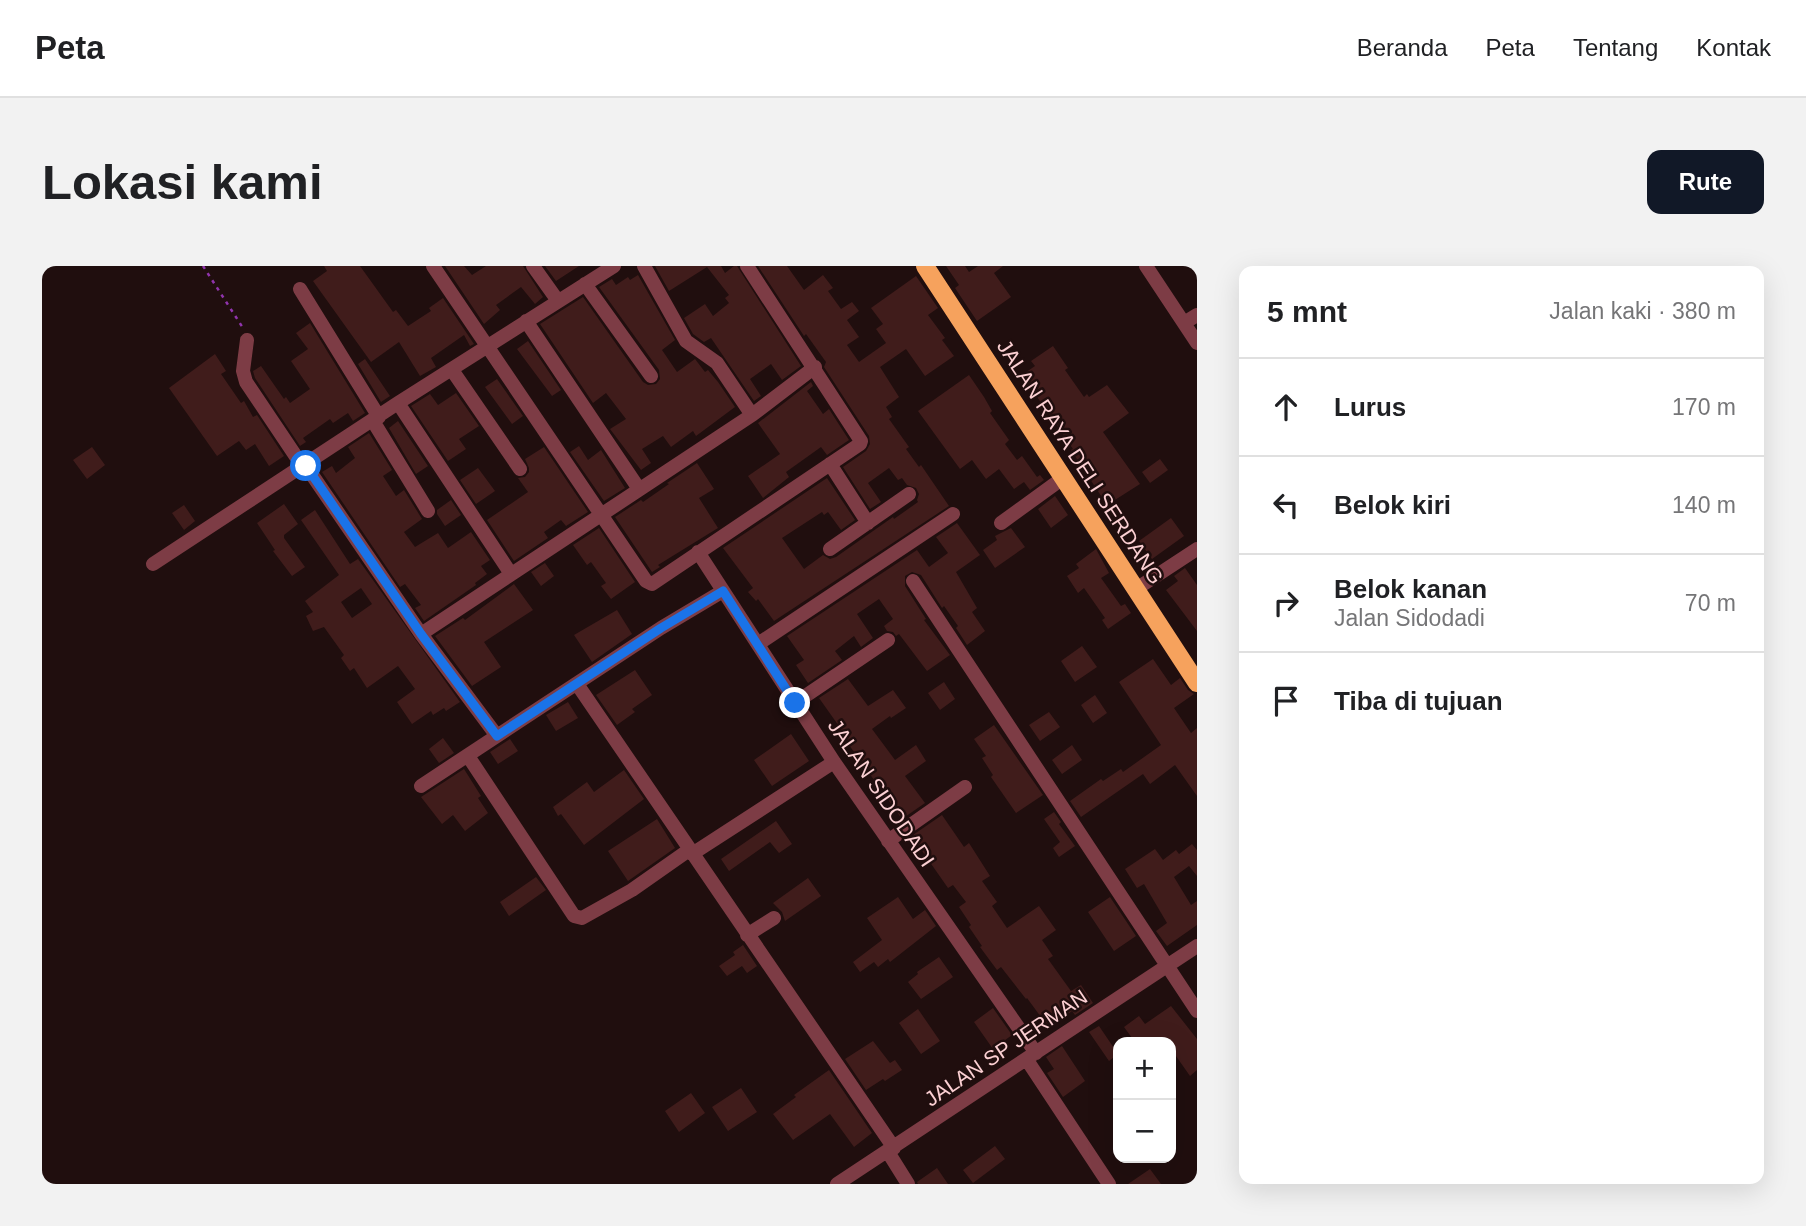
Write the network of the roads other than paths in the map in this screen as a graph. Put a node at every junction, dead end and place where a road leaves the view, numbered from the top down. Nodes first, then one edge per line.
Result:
1 (433, 266) edge
2 (533, 266) edge
3 (614, 266) edge
4 (644, 266) edge
5 (747, 266) edge
6 (925, 266) edge
7 (1146, 266) edge
8 (586, 284) junction
9 (300, 289) dead end
10 (558, 301) junction
11 (1197, 315) edge
12 (526, 321) junction
13 (1184, 323) junction
14 (247, 340) road end
15 (1197, 343) edge
16 (488, 345) junction
17 (815, 367) junction
18 (452, 370) junction
19 (651, 376) dead end
20 (398, 404) junction
21 (752, 415) junction
22 (376, 419) junction
23 (830, 464) junction
24 (306, 466) junction
25 (520, 469) dead end
26 (1063, 478) junction
27 (639, 489) junction
28 (909, 494) dead end
29 (428, 511) dead end
30 (602, 514) junction
31 (953, 514) dead end
32 (867, 523) junction
33 (1001, 523) dead end
34 (830, 549) dead end
35 (1197, 549) edge
36 (698, 552) junction
37 (153, 564) dead end
38 (511, 574) junction
39 (913, 582) dead end
40 (1136, 589) junction
41 (723, 591) junction
42 (421, 634) junction
43 (888, 640) dead end
44 (758, 644) junction
45 (1197, 683) edge
46 (576, 684) junction
47 (795, 703) junction
48 (497, 736) junction
49 (468, 756) junction
50 (834, 762) junction
51 (422, 786) dead end
52 (965, 787) dead end
53 (888, 841) junction
54 (690, 852) junction
55 (774, 918) dead end
56 (747, 934) junction
57 (1197, 946) edge
58 (1167, 966) junction
59 (1197, 1011) edge
60 (1031, 1057) junction
61 (891, 1150) junction
62 (837, 1184) edge
63 (908, 1184) edge
64 (1109, 1184) edge

1 - 16 street
2 - 10 street
3 - 8 street
4 - 21 street
5 - 17 street
6 - 26 main road, JALAN RAYA DELI SERDANG
7 - 13 street
8 - 10 street
8 - 19 street
9 - 22 street
10 - 12 street
11 - 13 street
12 - 16 street
12 - 27 street
13 - 15 street
14 - 24 street
16 - 18 street
16 - 30 street
17 - 21 street
17 - 23 street
18 - 20 street
18 - 25 street
20 - 22 street
20 - 38 street
21 - 27 street
22 - 24 street
22 - 29 street
23 - 32 street
23 - 36 street
24 - 37 street
24 - 42 street
26 - 33 street
26 - 40 main road, JALAN RAYA DELI SERDANG
27 - 30 street
28 - 32 street
30 - 36 street
30 - 38 street
31 - 44 street
32 - 34 street
35 - 40 street
36 - 41 street, JALAN SIDODADI
38 - 42 street
39 - 58 street
40 - 45 main road, JALAN RAYA DELI SERDANG
41 - 44 street, JALAN SIDODADI
41 - 46 street
42 - 48 street
43 - 47 street
44 - 47 street, JALAN SIDODADI
46 - 48 street
46 - 54 street
47 - 50 street, JALAN SIDODADI
48 - 49 street
49 - 51 street
49 - 54 street
50 - 53 street, JALAN SIDODADI
50 - 54 street
52 - 53 street
53 - 60 street, JALAN SIDODADI
54 - 56 street
55 - 56 street
56 - 61 street
57 - 58 street, JALAN SP JERMAN
58 - 59 street
58 - 60 street, JALAN SP JERMAN
60 - 61 street, JALAN SP JERMAN
60 - 64 street, JALAN SIDODADI
61 - 62 street, JALAN SP JERMAN
61 - 63 street

